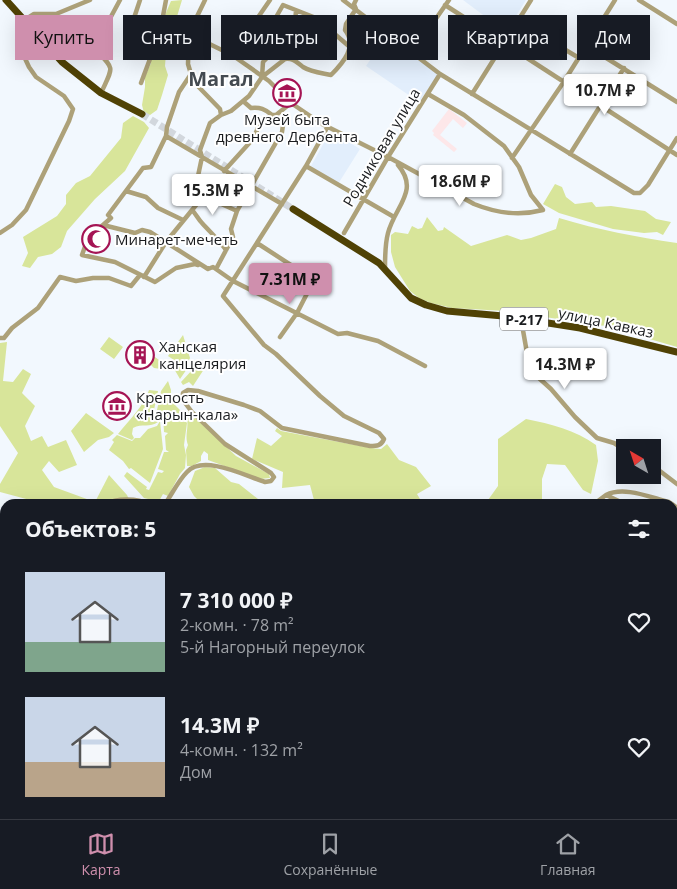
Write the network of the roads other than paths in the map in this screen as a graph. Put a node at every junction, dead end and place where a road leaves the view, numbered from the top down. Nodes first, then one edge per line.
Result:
1 (6, 0) edge
2 (90, 0) edge
3 (120, 0) edge
4 (140, 0) edge
5 (166, 0) edge
6 (205, 0) edge
7 (270, 0) edge
8 (343, 0) edge
9 (356, 0) edge
10 (449, 0) edge
11 (532, 0) edge
12 (615, 0) edge
13 (639, 0) edge
14 (445, 6) junction
15 (356, 9) junction
16 (296, 11) junction
17 (18, 15) edge
18 (32, 15) edge
19 (135, 15) edge
20 (198, 15) edge
21 (260, 15) edge
22 (277, 15) edge
23 (296, 15) edge
24 (352, 15) edge
25 (364, 15) edge
26 (459, 15) edge
27 (522, 15) edge
28 (606, 15) edge
29 (438, 16) edge
30 (677, 24) edge
31 (347, 45) edge
32 (347, 54) edge
33 (26, 60) edge
34 (60, 60) edge
35 (188, 60) edge
36 (239, 60) edge
37 (266, 60) edge
38 (282, 60) edge
39 (295, 60) edge
40 (421, 60) edge
41 (493, 60) edge
42 (528, 60) edge
43 (578, 60) edge
44 (611, 60) edge
45 (624, 68) junction
46 (440, 74) junction
47 (262, 76) junction
48 (189, 77) junction
49 (141, 83) dead end
50 (563, 83) junction
51 (101, 93) junction
52 (428, 94) junction
53 (472, 94) junction
54 (243, 101) junction
55 (291, 102) junction
56 (677, 102) edge
57 (600, 106) junction
58 (142, 114) tunnel mouth
59 (221, 115) junction
60 (274, 115) junction
61 (328, 126) junction
62 (531, 130) junction
63 (166, 136) junction
64 (677, 138) edge
65 (670, 150) junction
66 (570, 154) junction
67 (677, 155) edge
68 (202, 157) junction
69 (388, 157) junction
70 (512, 158) junction
71 (395, 162) junction
72 (306, 166) junction
73 (224, 171) junction
74 (250, 187) junction
75 (126, 191) junction
76 (201, 199) junction
77 (363, 200) junction
78 (282, 204) junction
79 (294, 209) tunnel mouth
80 (192, 210) junction
81 (237, 211) junction
82 (394, 217) junction
83 (183, 220) junction
84 (103, 225) junction
85 (0, 233) edge
86 (344, 233) dead end
87 (166, 242) junction
88 (257, 243) junction
89 (226, 250) junction
90 (204, 267) junction
91 (384, 268) junction
92 (216, 269) junction
93 (142, 276) junction
94 (233, 281) junction
95 (297, 313) junction
96 (521, 319) junction
97 (280, 337) dead end
98 (0, 338) edge
99 (677, 352) edge
100 (425, 366) dead end
101 (616, 445) edge
102 (661, 472) edge
103 (677, 484) edge
104 (606, 495) junction
105 (169, 499) edge
106 (601, 499) edge
107 (614, 499) edge
108 (658, 499) edge

1 - 17 highway
2 - 18 street
3 - 51 street
4 - 19 street
5 - 49 street
6 - 20 street
7 - 21 street
8 - 15 street
9 - 15 street
10 - 14 street
11 - 27 street
12 - 28 street
13 - 30 street
14 - 26 street
14 - 29 street
15 - 24 street
15 - 25 street
16 - 22 street
16 - 23 street
16 - 31 street
32 - 39 street
33 - 85 street
34 - 51 highway
35 - 48 street
36 - 47 street
37 - 47 street
38 - 47 street
40 - 46 street
41 - 53 street
42 - 50 street
43 - 50 street
44 - 45 street
45 - 56 street
45 - 57 street
46 - 52 street, Родниковая улица
46 - 53 street
47 - 54 street
47 - 55 street
48 - 59 street
48 - 63 street
50 - 57 street
50 - 62 street
51 - 58 highway
52 - 69 street, Родниковая улица
52 - 70 street
53 - 62 street
54 - 59 street
54 - 60 street
55 - 60 street
55 - 61 street
57 - 65 street
57 - 66 street
59 - 68 street
60 - 73 street
60 - 74 street
61 - 69 street
61 - 72 street
62 - 66 street
62 - 70 street
63 - 68 street
63 - 75 street
64 - 65 street
65 - 66 street
65 - 67 street
68 - 73 street
68 - 76 street
69 - 71 street
69 - 77 street, Родниковая улица
70 - 71 street
71 - 82 street
72 - 77 street
72 - 78 street
73 - 74 street
74 - 78 street
74 - 81 street
75 - 83 street
75 - 84 street
76 - 80 street
76 - 81 street
77 - 82 street
77 - 86 street, Родниковая улица
78 - 88 street
79 - 91 highway, улица Кавказ / Р-217
80 - 83 street
80 - 89 street
81 - 89 street
82 - 91 street
83 - 87 street
84 - 87 street
84 - 93 street
87 - 90 street
87 - 93 street
88 - 94 street
88 - 95 street
89 - 92 street
90 - 92 street
90 - 93 street
91 - 96 highway, улица Кавказ / Р-217
92 - 94 street
93 - 98 street
94 - 95 street
94 - 105 street
95 - 97 street
95 - 100 street
96 - 99 highway, улица Кавказ / Р-217
96 - 101 street
102 - 103 street
104 - 106 street
104 - 107 street
104 - 108 street

